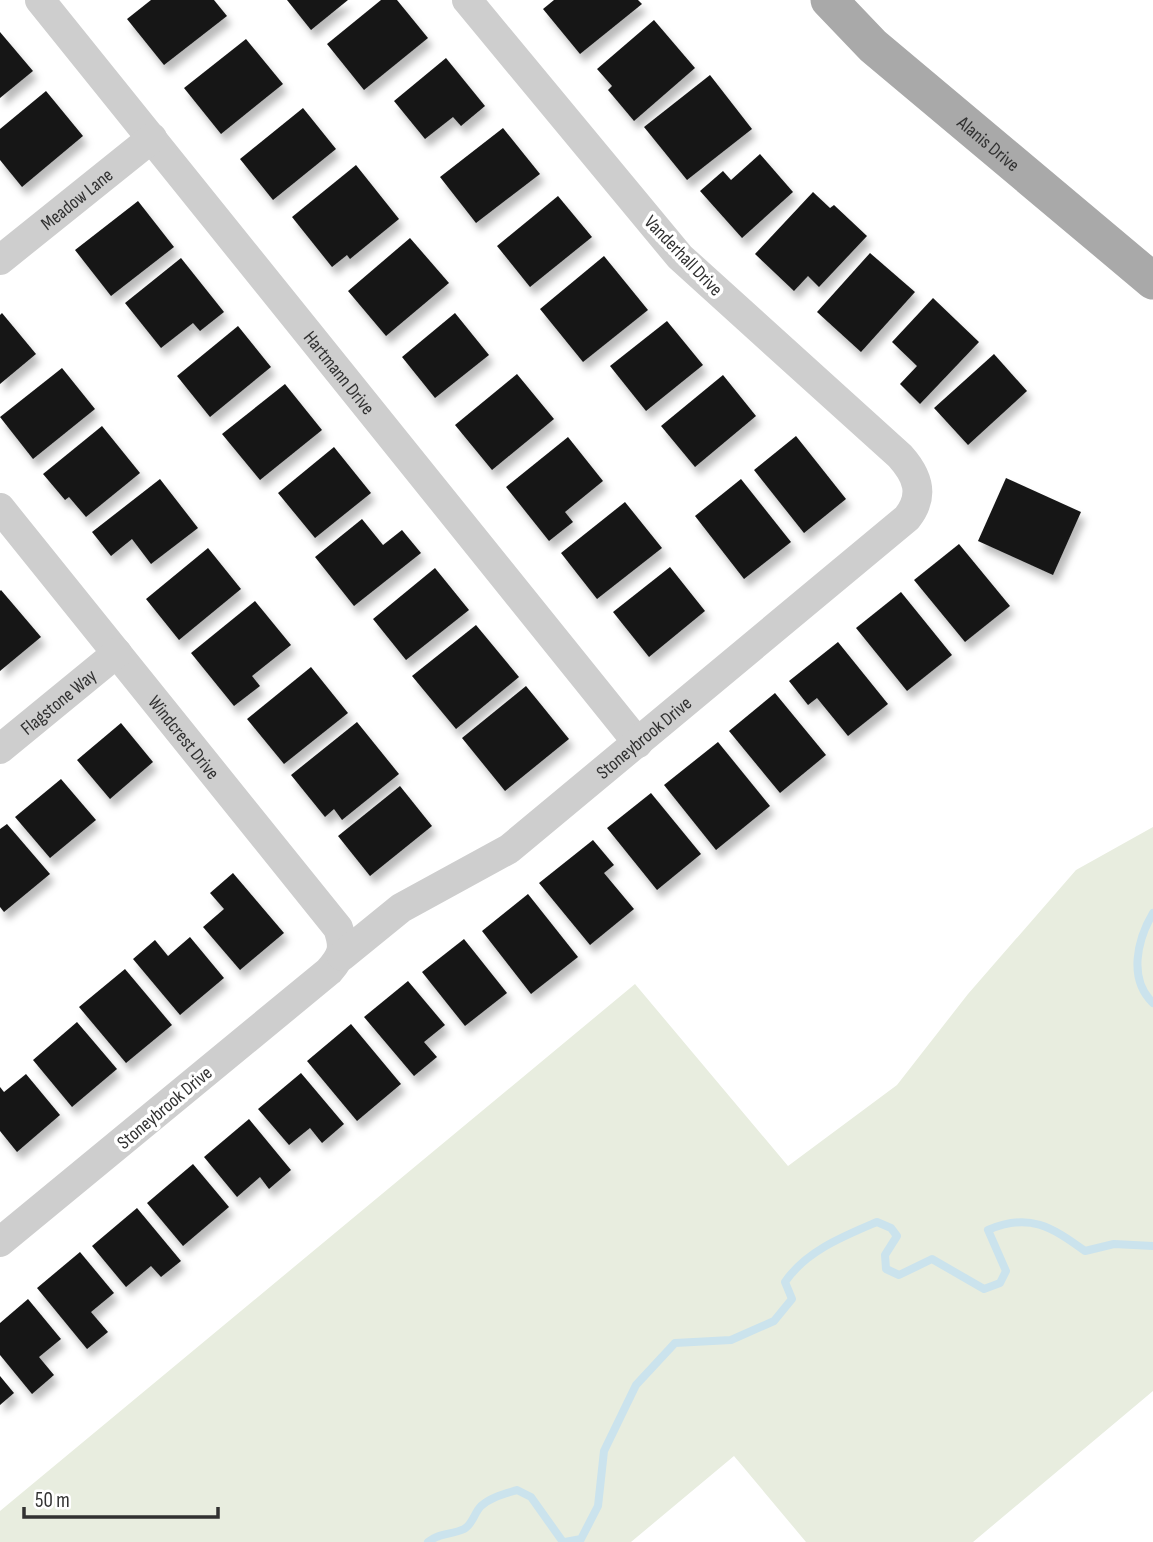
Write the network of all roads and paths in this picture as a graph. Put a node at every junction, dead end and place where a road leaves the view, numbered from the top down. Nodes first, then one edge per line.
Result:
1 (40, 0) edge
2 (829, 0) edge
3 (477, 4) edge
4 (152, 138) junction
5 (0, 260) edge
6 (1153, 281) edge
7 (919, 490) joint
8 (0, 508) edge
9 (117, 653) junction
10 (638, 743) junction
11 (0, 749) edge
12 (335, 964) junction
13 (0, 1242) edge

1 - 4 street, Hartmann Drive
2 - 6 main road, Alanis Drive
3 - 7 street, Vanderhall Drive
4 - 5 street, Meadow Lane
4 - 10 street, Hartmann Drive
7 - 10 street, Stoneybrook Drive
8 - 9 street, Windcrest Drive
9 - 11 street, Flagstone Way
9 - 12 street, Windcrest Drive
10 - 12 street, Stoneybrook Drive
12 - 13 street, Stoneybrook Drive

